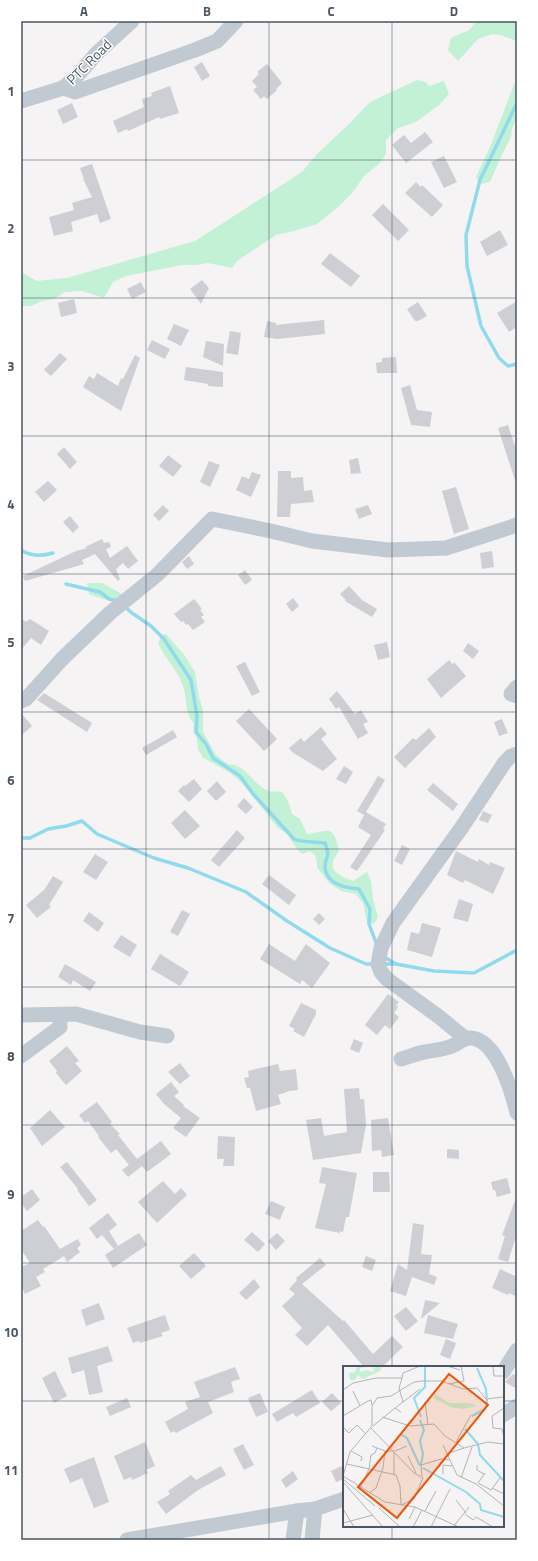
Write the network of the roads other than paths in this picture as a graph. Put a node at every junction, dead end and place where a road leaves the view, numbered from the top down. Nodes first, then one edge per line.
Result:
1 (132, 21) edge
2 (236, 21) edge
3 (63, 88) junction
4 (21, 101) edge
5 (517, 525) edge
6 (517, 687) edge
7 (517, 696) edge
8 (21, 701) edge
9 (517, 754) edge
10 (21, 1015) edge
11 (60, 1015) junction
12 (167, 1036) dead end
13 (465, 1038) junction
14 (21, 1056) edge
15 (401, 1059) dead end
16 (517, 1113) edge
17 (517, 1350) edge
18 (504, 1370) edge
19 (517, 1406) edge
20 (504, 1414) edge
21 (343, 1499) edge
22 (315, 1509) junction
23 (297, 1511) junction
24 (127, 1540) edge
25 (293, 1540) edge
26 (312, 1540) edge

1 - 3 street, PTC Road
2 - 3 street
3 - 4 street
5 - 8 street
6 - 7 street
9 - 13 street
10 - 11 street
11 - 12 street
11 - 14 street
13 - 15 street
13 - 16 street
17 - 18 street
19 - 20 street
21 - 22 street
22 - 23 street
22 - 26 street
23 - 24 street
23 - 25 street

